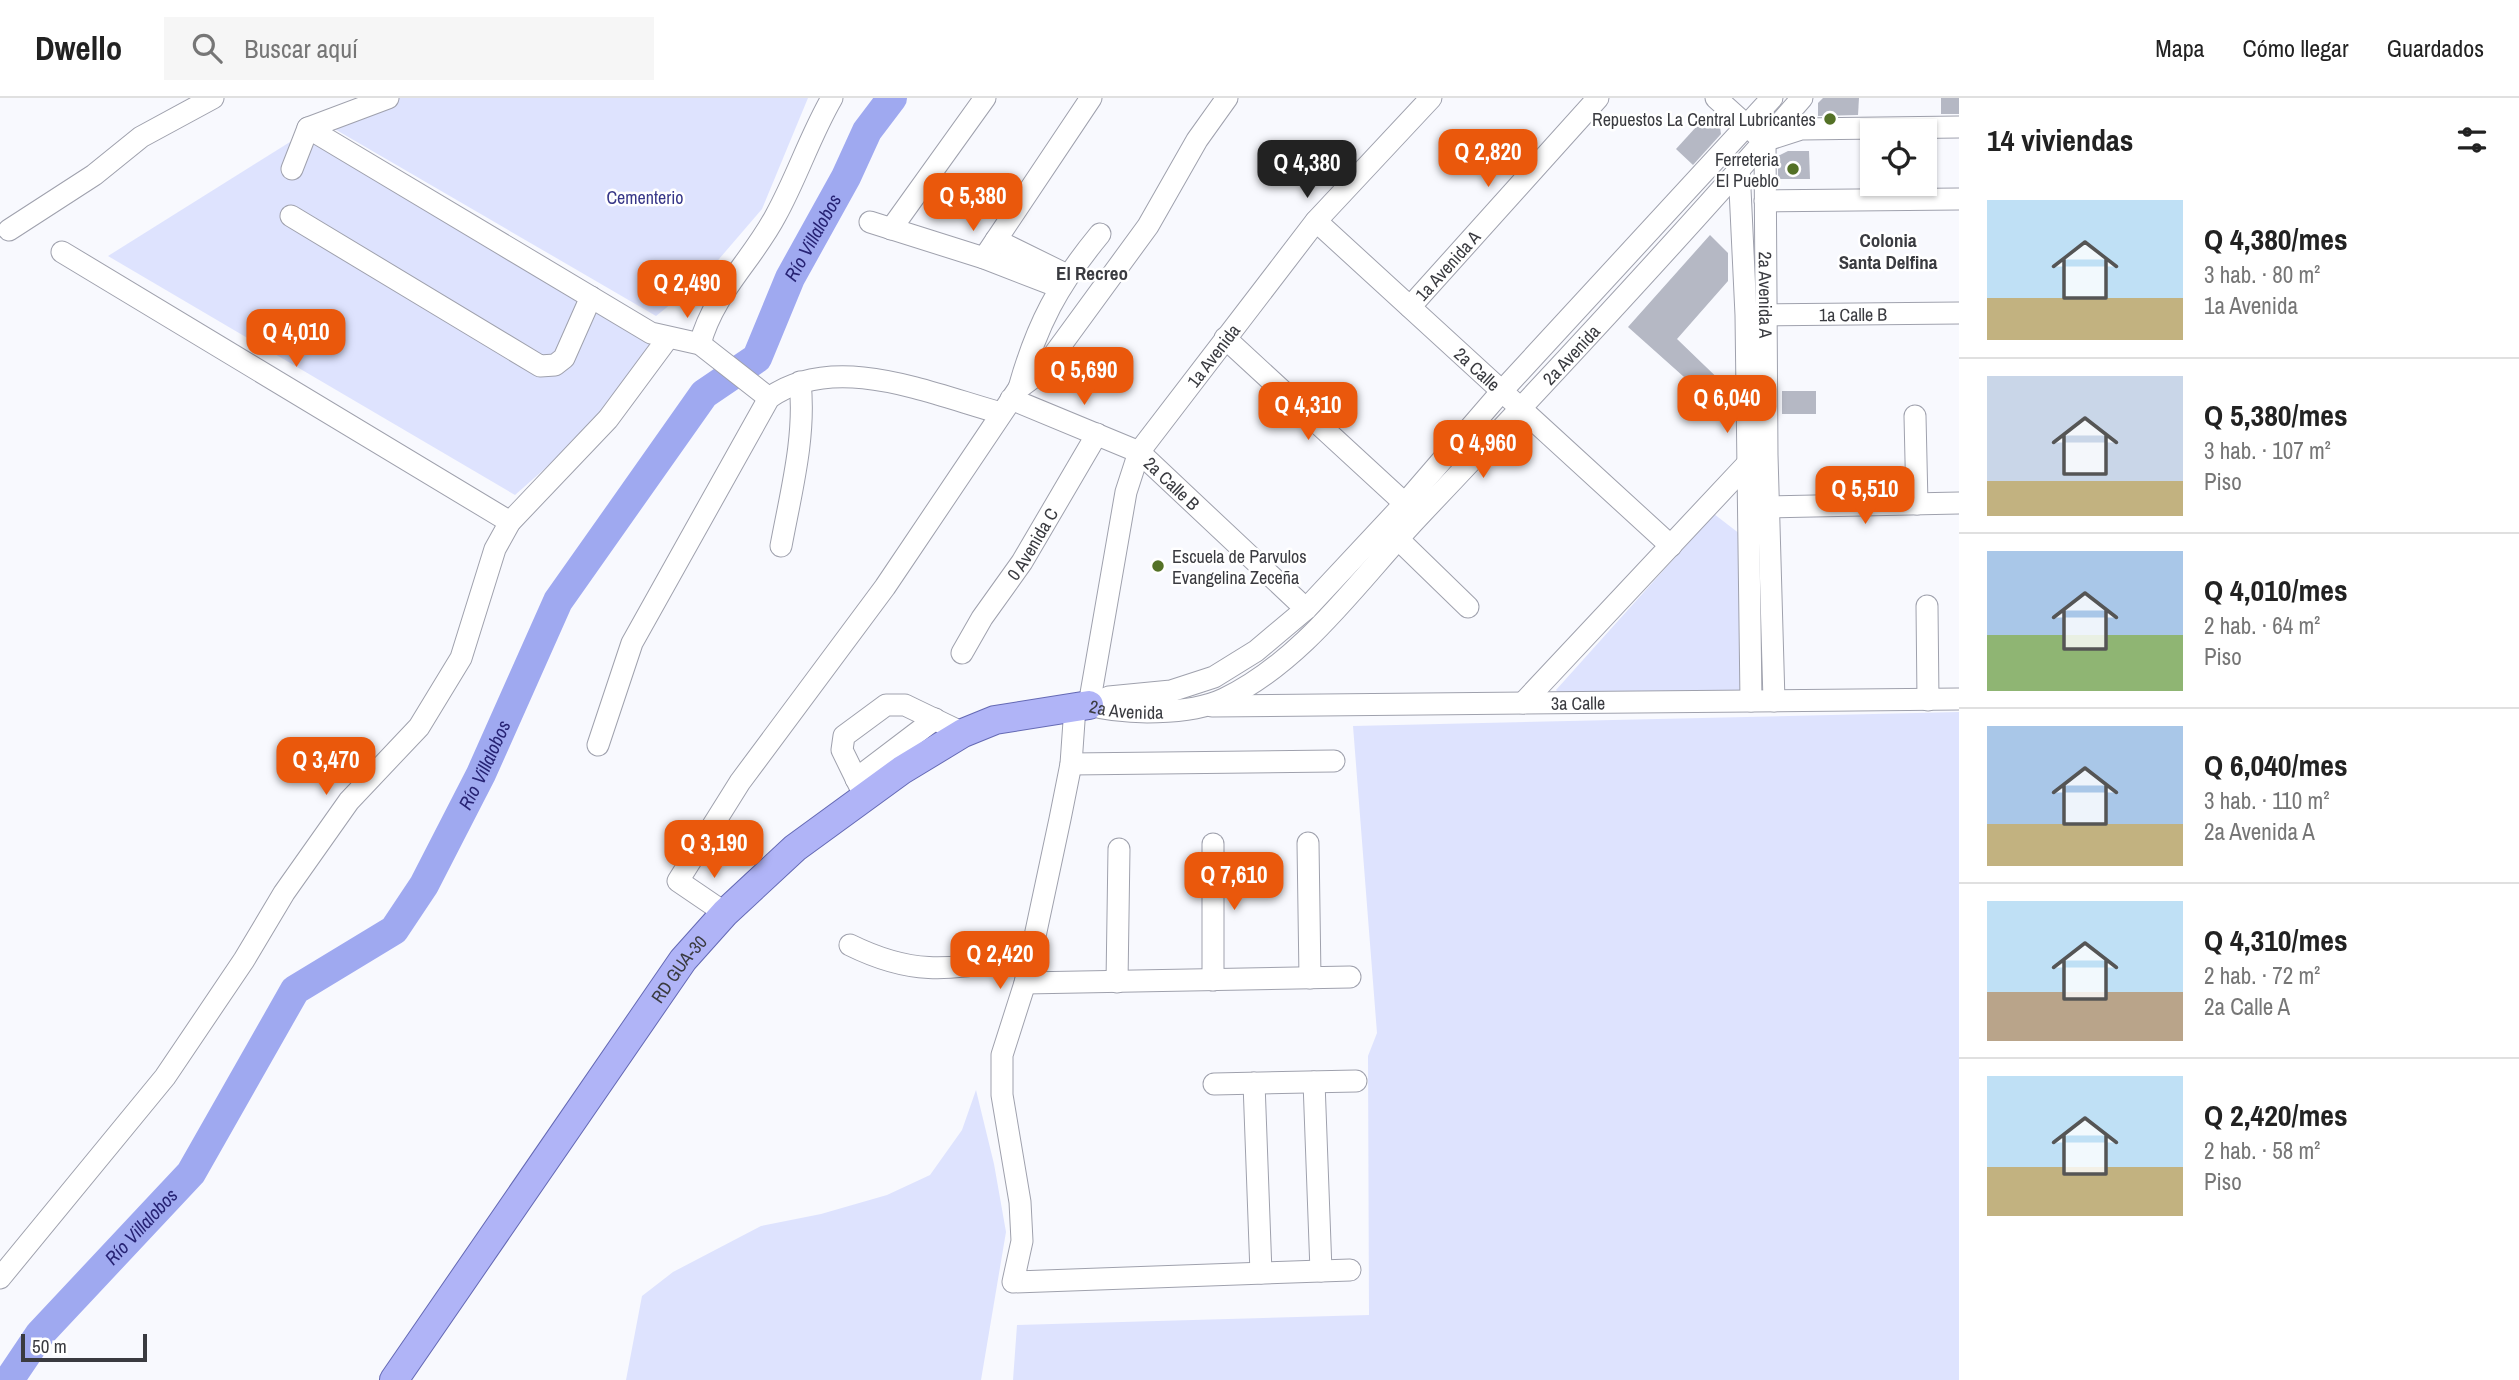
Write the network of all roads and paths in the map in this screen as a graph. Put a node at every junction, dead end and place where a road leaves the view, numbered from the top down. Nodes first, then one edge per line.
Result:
1 (213, 98) edge
2 (388, 98) edge
3 (832, 98) edge
4 (985, 98) edge
5 (1091, 98) edge
6 (1227, 98) edge
7 (1432, 98) edge
8 (1598, 98) edge
9 (1716, 98) edge
10 (1772, 98) edge
11 (1802, 98) edge
12 (1746, 126) junction
13 (1959, 127) edge
14 (308, 128) junction
15 (1765, 141) junction
16 (1739, 168) junction
17 (292, 169) dead end
18 (1959, 199) edge
19 (1765, 201) junction
20 (291, 216) dead end
21 (870, 222) dead end
22 (1316, 222) junction
23 (891, 229) junction
24 (9, 230) dead end
25 (1100, 234) dead end
26 (996, 240) junction
27 (62, 252) dead end
28 (984, 258) junction
29 (1063, 281) junction
30 (591, 297) junction
31 (1410, 307) junction
32 (1959, 313) edge
33 (1756, 315) junction
34 (659, 335) junction
35 (1226, 338) junction
36 (703, 346) junction
37 (800, 382) junction
38 (1501, 392) junction
39 (769, 398) junction
40 (1010, 400) junction
41 (1521, 410) junction
42 (1915, 416) dead end
43 (1097, 434) junction
44 (1139, 452) junction
45 (1749, 462) junction
46 (1959, 503) edge
47 (1917, 504) junction
48 (1770, 507) junction
49 (1412, 509) junction
50 (509, 522) junction
51 (1398, 539) junction
52 (781, 545) dead end
53 (1671, 546) junction
54 (1927, 606) dead end
55 (1468, 607) dead end
56 (1307, 609) junction
57 (962, 653) dead end
58 (1195, 696) junction
59 (1959, 699) edge
60 (1928, 700) junction
61 (1751, 701) junction
62 (1774, 701) junction
63 (1522, 703) junction
64 (1082, 706) junction
65 (935, 719) junction
66 (963, 733) junction
67 (598, 745) dead end
68 (1334, 761) dead end
69 (1071, 764) junction
70 (861, 788) junction
71 (1308, 843) dead end
72 (1213, 844) dead end
73 (1119, 849) dead end
74 (725, 914) junction
75 (850, 945) dead end
76 (1030, 956) junction
77 (1350, 977) dead end
78 (1310, 978) junction
79 (1213, 980) junction
80 (1117, 982) junction
81 (1025, 983) junction
82 (1356, 1081) dead end
83 (1314, 1082) junction
84 (1254, 1083) junction
85 (1214, 1084) dead end
86 (1350, 1270) dead end
87 (1321, 1271) junction
88 (1261, 1273) junction
89 (0, 1278) edge
90 (394, 1380) edge

1 - 24 street
2 - 14 street
3 - 36 street
4 - 23 street
5 - 26 street
6 - 40 street
7 - 22 street, 1a Avenida
8 - 31 street, 1a Avenida A
9 - 12 street
10 - 12 street, 2a Avenida
11 - 15 street, 2a Avenida
12 - 15 street
12 - 38 street, 2a Avenida
13 - 15 street
14 - 17 street
14 - 30 street
15 - 16 street, 2a Avenida
15 - 19 street, 2a Avenida A
16 - 33 street, 2a Avenida A
16 - 41 street, 2a Avenida
18 - 19 street
19 - 33 street, 2a Avenida A
20 - 30 street
21 - 23 street
22 - 31 street, 2a Calle
22 - 35 street, 1a Avenida
23 - 28 street
25 - 29 street
26 - 28 street
26 - 29 street
27 - 50 street
28 - 29 street
29 - 40 street
30 - 34 street
31 - 38 street, 2a Calle
32 - 33 street, 1a Calle B
33 - 45 street, 2a Avenida A
33 - 48 street, 2a Avenida A
34 - 36 street
34 - 50 street
35 - 44 street, 1a Avenida
35 - 49 street
36 - 39 street
37 - 39 street, 2a Calle B
37 - 40 street, 2a Calle B
37 - 52 street
38 - 41 street, 2a Calle
38 - 49 street, 2a Avenida
39 - 67 street
40 - 43 street, 2a Calle B
40 - 74 street
41 - 49 street, 2a Avenida
41 - 53 street, 2a Calle
42 - 47 street
43 - 44 street, 2a Calle B
43 - 57 street, 0 Avenida C
44 - 56 street, 2a Calle B
44 - 64 street, 1a Avenida
45 - 53 street
45 - 61 street, 2a Avenida A
46 - 47 street
47 - 48 street
48 - 62 street, 2a Avenida A
49 - 51 street, 2a Avenida
49 - 56 street, 2a Avenida
50 - 89 street
51 - 55 street
51 - 58 street, 2a Avenida
53 - 63 street
54 - 60 street
56 - 58 street, 2a Avenida
58 - 63 street, 3a Calle
58 - 64 street, 2a Avenida
59 - 60 street, 3a Calle
60 - 62 street, 3a Calle
61 - 62 street, 3a Calle
61 - 63 street, 3a Calle
64 - 66 main road, RD GUA-30
64 - 69 street, 1a Avenida
65 - 66 street
65 - 70 street
65 - 70 street
66 - 70 main road, RD GUA-30
68 - 69 street
69 - 76 street, 1a Avenida
70 - 74 main road, RD GUA-30
71 - 78 street
72 - 79 street
73 - 80 street
74 - 90 main road, RD GUA-30
75 - 76 street
76 - 81 street, 1a Avenida
77 - 78 street
78 - 79 street
79 - 80 street
80 - 81 street
81 - 88 street, 1a Avenida
82 - 83 street
83 - 84 street
83 - 87 street
84 - 85 street
84 - 88 street
86 - 87 street
87 - 88 street

